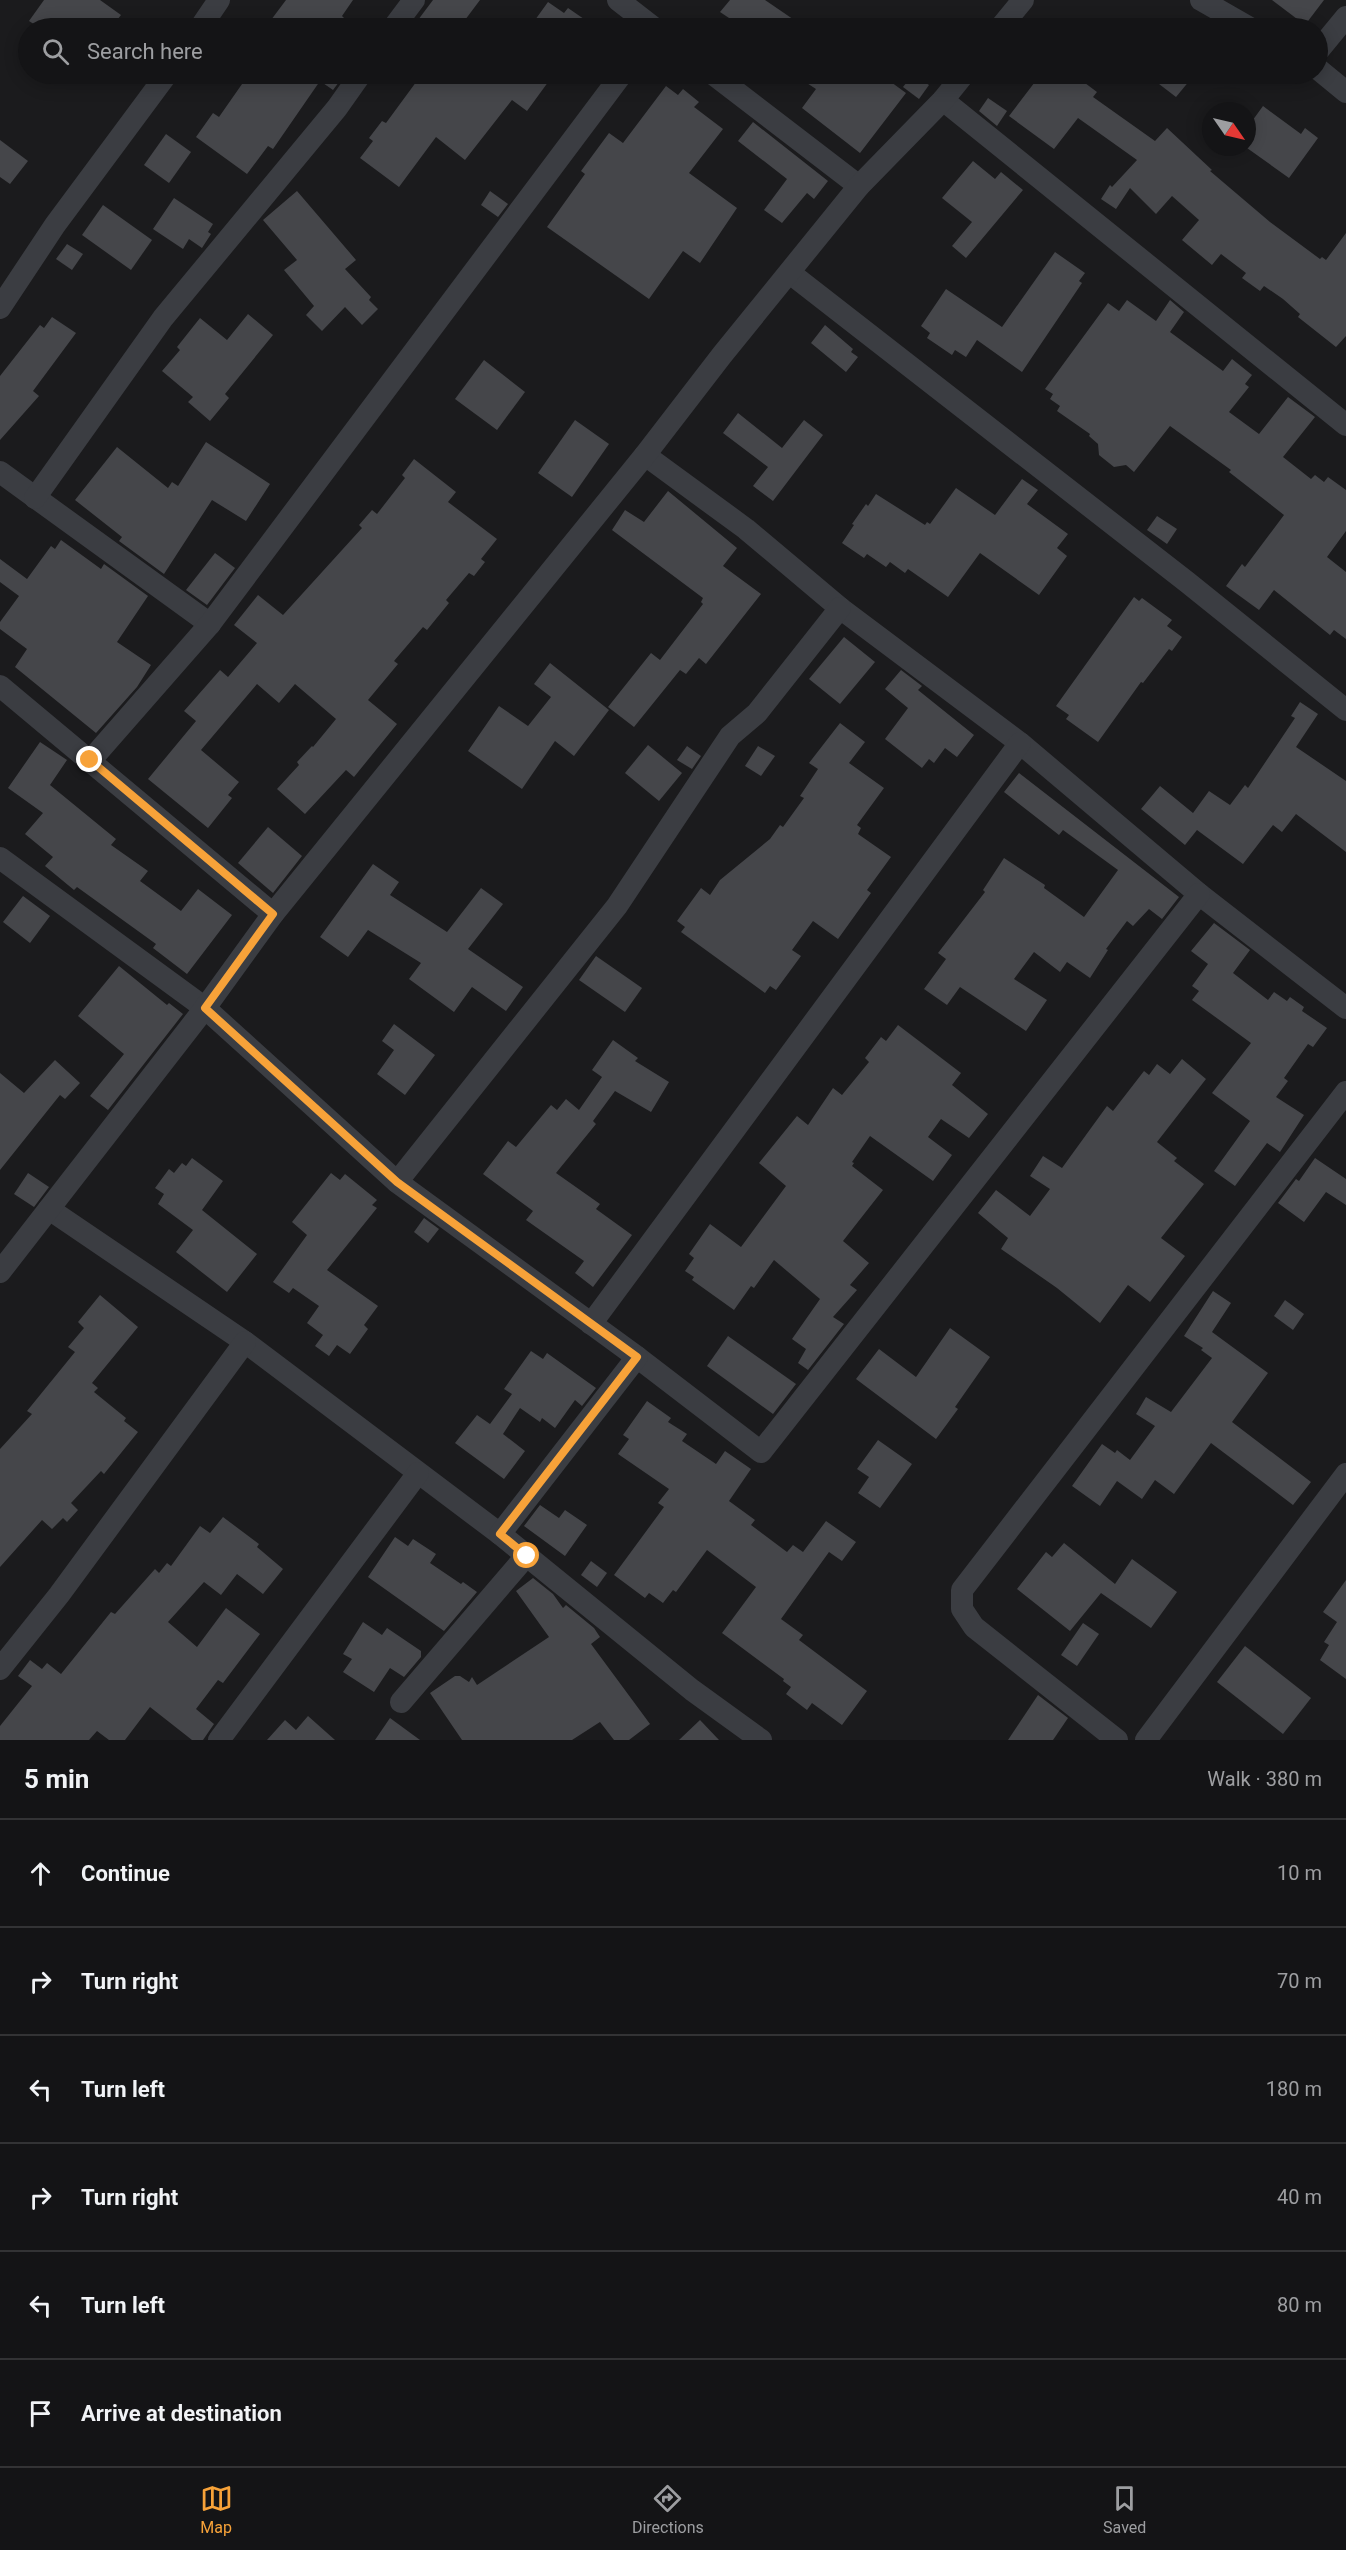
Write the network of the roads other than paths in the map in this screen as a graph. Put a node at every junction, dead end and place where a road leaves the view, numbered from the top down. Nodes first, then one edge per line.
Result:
1 (219, 0) edge
2 (414, 0) edge
3 (618, 0) edge
4 (1023, 0) edge
5 (1201, 0) edge
6 (1346, 17) edge
7 (207, 18) edge
8 (400, 18) edge
9 (641, 18) edge
10 (1008, 18) edge
11 (1232, 18) edge
12 (1328, 38) edge
13 (1328, 78) edge
14 (160, 84) edge
15 (354, 84) edge
16 (615, 84) edge
17 (726, 84) edge
18 (956, 84) edge
19 (1346, 92) edge
20 (944, 100) junction
21 (859, 186) junction
22 (790, 273) junction
23 (0, 308) edge
24 (1346, 425) edge
25 (645, 455) junction
26 (0, 472) edge
27 (35, 498) junction
28 (840, 608) junction
29 (210, 624) junction
30 (0, 686) edge
31 (1346, 710) edge
32 (1020, 743) junction
33 (90, 760) junction
34 (0, 858) edge
35 (1199, 894) junction
36 (273, 914) junction
37 (1344, 1002) edge
38 (205, 1008) junction
39 (1346, 1092) edge
40 (397, 1182) junction
41 (49, 1209) junction
42 (0, 1272) edge
43 (591, 1324) junction
44 (245, 1342) junction
45 (637, 1357) junction
46 (418, 1473) junction
47 (1346, 1474) edge
48 (500, 1534) junction
49 (527, 1556) junction
50 (0, 1669) edge
51 (401, 1702) dead end
52 (219, 1740) edge
53 (761, 1740) edge
54 (1117, 1740) edge
55 (1146, 1740) edge

1 - 7 street
2 - 8 street
3 - 9 street
4 - 10 street
5 - 11 street
6 - 12 street
13 - 19 street
14 - 23 street
15 - 27 street
16 - 29 street
17 - 21 street
18 - 20 street
20 - 21 street
20 - 24 street
21 - 22 street
22 - 25 street
22 - 31 street
25 - 28 street
25 - 36 street
26 - 27 street
27 - 29 street
28 - 32 street
28 - 40 street
29 - 33 street
30 - 33 street
32 - 35 street
32 - 43 street
33 - 36 street
34 - 38 street
35 - 37 street
35 - 45 street
36 - 38 street
38 - 40 street
38 - 41 street
39 - 54 street
40 - 43 street
41 - 42 street
41 - 44 street
43 - 45 street
44 - 46 street
44 - 50 street
45 - 48 street
46 - 48 street
46 - 52 street
47 - 55 street
48 - 49 street
49 - 51 street
49 - 53 street

